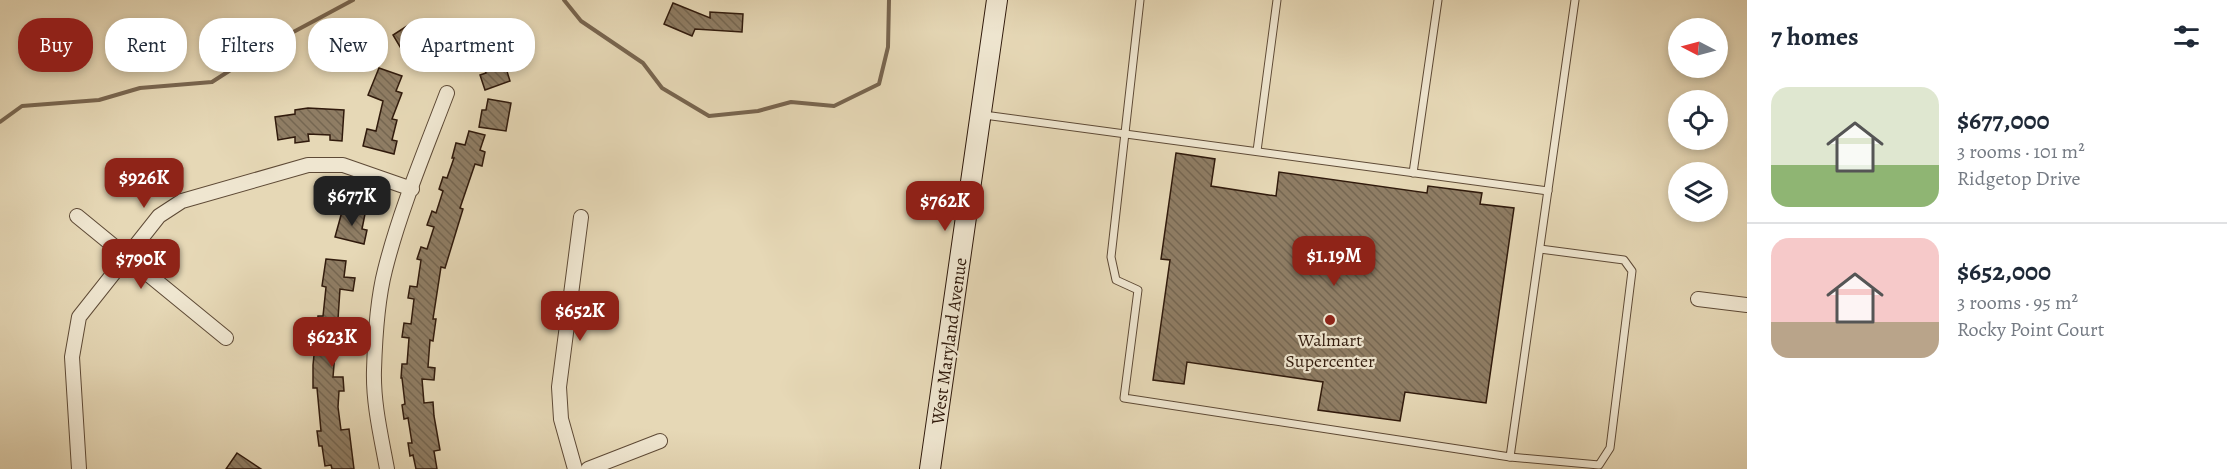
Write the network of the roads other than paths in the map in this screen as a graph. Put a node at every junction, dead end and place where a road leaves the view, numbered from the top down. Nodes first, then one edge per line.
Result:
1 (997, 0) edge
2 (1140, 0) edge
3 (1277, 0) edge
4 (1438, 0) edge
5 (1575, 0) edge
6 (447, 93) dead end
7 (981, 114) junction
8 (1125, 134) junction
9 (1257, 152) junction
10 (1413, 173) junction
11 (412, 189) junction
12 (1548, 191) junction
13 (76, 216) dead end
14 (581, 217) dead end
15 (1540, 249) junction
16 (126, 258) junction
17 (1698, 299) dead end
18 (1747, 305) edge
19 (226, 338) dead end
20 (660, 441) dead end
21 (1510, 457) junction
22 (78, 469) edge
23 (387, 469) edge
24 (575, 469) edge
25 (588, 469) edge
26 (930, 469) edge

1 - 7 street, West Maryland Avenue
2 - 8 lane
3 - 9 lane
4 - 10 lane
5 - 12 lane
6 - 11 street
7 - 8 lane
7 - 26 street, West Maryland Avenue
8 - 9 lane
8 - 21 lane
9 - 10 lane
10 - 12 lane
11 - 16 street
11 - 23 street
12 - 15 lane
13 - 16 street
14 - 24 street
15 - 21 lane
15 - 21 lane
16 - 19 street
16 - 22 street
17 - 18 street
20 - 25 street

